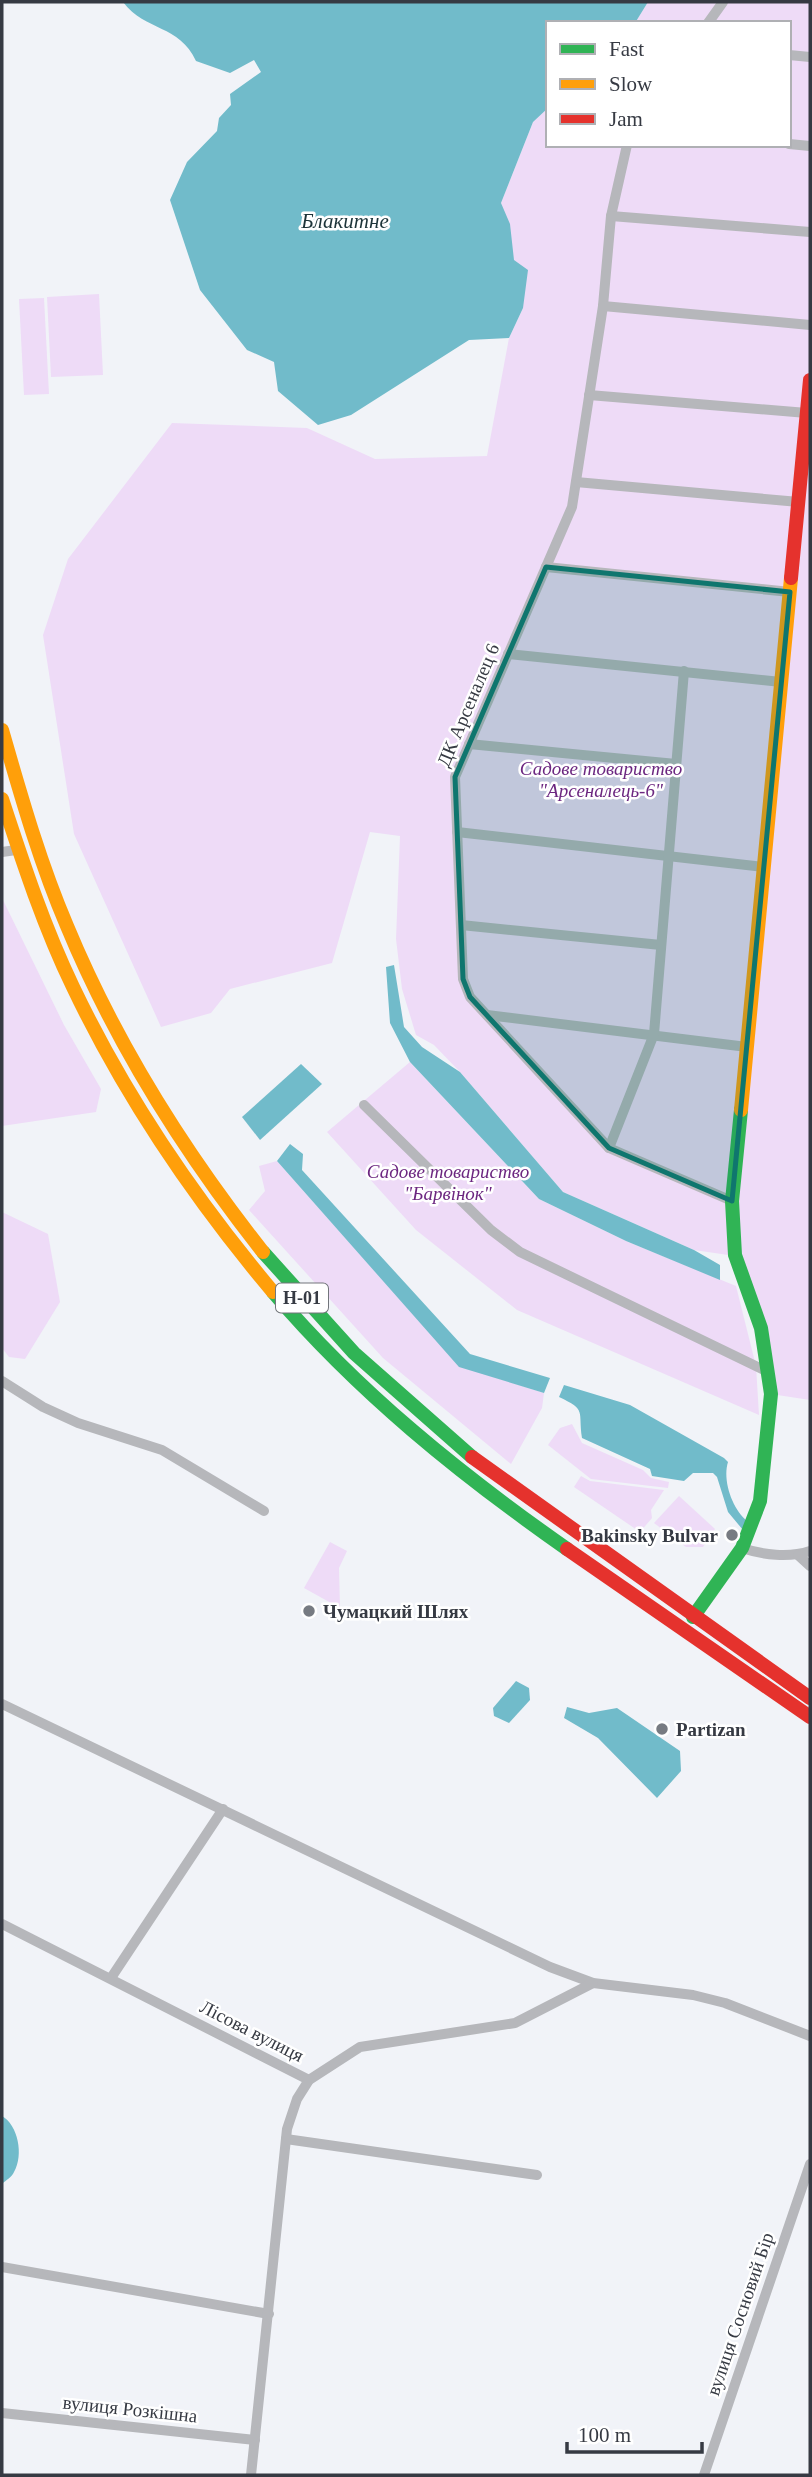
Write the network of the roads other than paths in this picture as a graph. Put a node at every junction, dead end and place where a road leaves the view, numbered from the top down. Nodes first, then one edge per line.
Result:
1 (723, 2) edge
2 (709, 21) edge
3 (791, 55) edge
4 (810, 57) edge
5 (791, 144) edge
6 (810, 146) edge
7 (627, 147) edge
8 (611, 216) junction
9 (810, 232) edge
10 (603, 306) junction
11 (810, 325) edge
12 (810, 380) edge
13 (589, 395) junction
14 (807, 413) junction
15 (576, 482) junction
16 (799, 502) junction
17 (546, 567) junction
18 (790, 592) junction
19 (508, 654) junction
20 (684, 671) junction
21 (781, 682) junction
22 (2, 730) edge
23 (469, 744) junction
24 (676, 765) junction
25 (2, 799) edge
26 (457, 832) junction
27 (9, 851) edge
28 (669, 854) junction
29 (764, 867) junction
30 (461, 925) junction
31 (661, 945) junction
32 (487, 1015) junction
33 (654, 1034) junction
34 (747, 1046) junction
35 (365, 1105) dead end
36 (609, 1148) junction
37 (732, 1201) junction
38 (768, 1372) junction
39 (2, 1381) edge
40 (264, 1511) dead end
41 (742, 1548) junction
42 (810, 1551) edge
43 (798, 1555) junction
44 (810, 1566) edge
45 (693, 1617) junction
46 (810, 1698) edge
47 (2, 1704) edge
48 (810, 1717) edge
49 (223, 1809) junction
50 (2, 1924) edge
51 (111, 1978) junction
52 (593, 1983) junction
53 (810, 2036) edge
54 (309, 2080) junction
55 (286, 2139) junction
56 (810, 2164) edge
57 (537, 2175) dead end
58 (2, 2267) edge
59 (269, 2314) junction
60 (2, 2413) edge
61 (255, 2440) junction
62 (250, 2475) edge
63 (704, 2475) edge

1 - 2 street
3 - 4 street
5 - 6 street
7 - 8 street, ДК Арсеналец 6
8 - 9 street
8 - 10 street, ДК Арсеналец 6
10 - 11 street
10 - 13 street, ДК Арсеналец 6
12 - 14 main road
13 - 14 street
13 - 15 street, ДК Арсеналец 6
14 - 16 main road
15 - 16 street
15 - 17 street, ДК Арсеналец 6
16 - 18 main road
17 - 18 street
17 - 19 street, ДК Арсеналец 6
18 - 21 main road
19 - 20 street
19 - 23 street, ДК Арсеналец 6
20 - 21 street
20 - 24 street
21 - 29 main road
22 - 45 main road, Н-01
23 - 24 street
23 - 26 street, ДК Арсеналец 6
24 - 28 street
25 - 27 main road, Н-01
26 - 28 street
26 - 30 street, ДК Арсеналец 6
27 - 48 main road, Н-01
28 - 29 street
28 - 31 street
29 - 34 main road
30 - 31 street
30 - 32 street, ДК Арсеналец 6
31 - 33 street
32 - 33 street
32 - 36 street, ДК Арсеналец 6
33 - 34 street
33 - 36 street
34 - 37 main road
35 - 38 street
36 - 37 street, ДК Арсеналец 6
37 - 38 main road
38 - 41 main road
39 - 40 street
41 - 43 street
41 - 45 main road
42 - 43 street
43 - 44 street
45 - 46 main road, Н-01
47 - 49 street
49 - 51 street
49 - 52 street
50 - 51 street, Лісова вулиця
51 - 54 street, Лісова вулиця
52 - 53 street
52 - 54 street
54 - 55 street, Лісова вулиця
55 - 57 street
55 - 59 street, Лісова вулиця
56 - 63 street, вулиця Сосновий Бір
58 - 59 street
59 - 61 street, Лісова вулиця
60 - 61 street, вулиця Розкішна
61 - 62 street, Лісова вулиця

